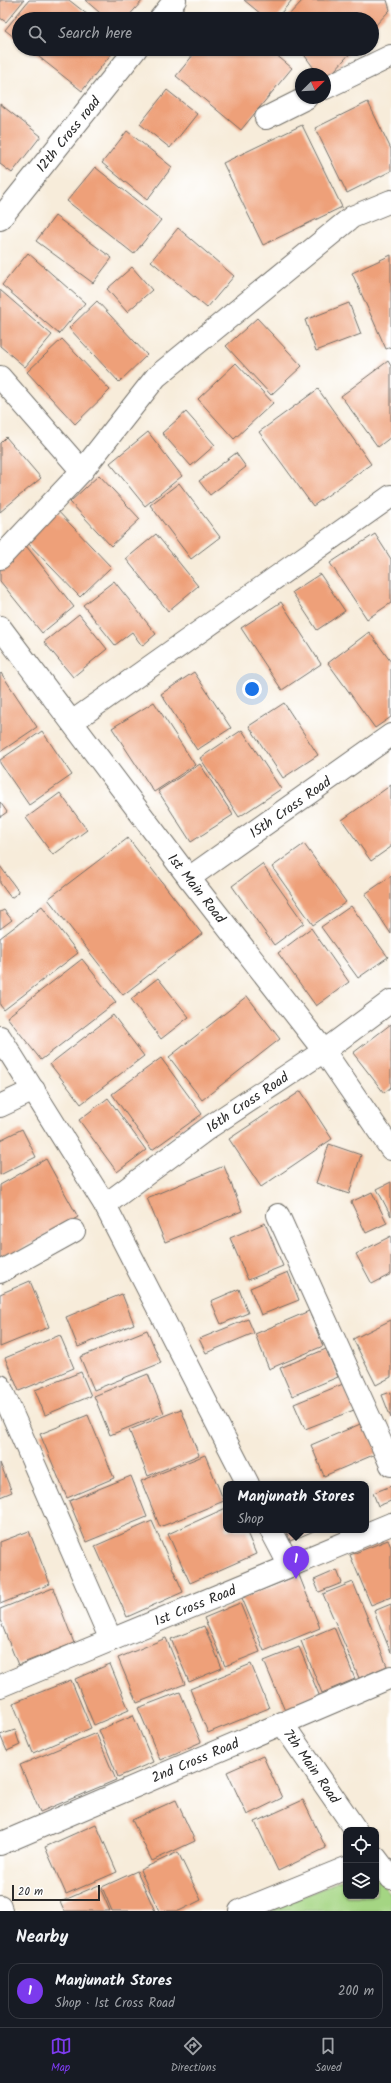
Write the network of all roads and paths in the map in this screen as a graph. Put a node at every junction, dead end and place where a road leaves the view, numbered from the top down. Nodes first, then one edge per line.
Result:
1 (175, 0) edge
2 (166, 12) edge
3 (130, 56) edge
4 (391, 56) edge
5 (331, 85) edge
6 (295, 104) edge
7 (266, 118) dead end
8 (391, 201) edge
9 (0, 219) edge
10 (0, 377) edge
11 (82, 471) junction
12 (391, 496) edge
13 (0, 558) edge
14 (0, 627) edge
15 (72, 722) junction
16 (391, 735) edge
17 (189, 878) junction
18 (391, 1001) edge
19 (0, 1037) edge
20 (324, 1051) junction
21 (34, 1090) junction
22 (0, 1106) edge
23 (391, 1149) edge
24 (105, 1205) junction
25 (278, 1214) dead end
26 (74, 1231) dead end
27 (0, 1272) edge
28 (0, 1386) edge
29 (391, 1465) edge
30 (246, 1481) edge
31 (391, 1524) edge
32 (273, 1533) edge
33 (290, 1566) junction
34 (111, 1640) junction
35 (391, 1677) edge
36 (0, 1686) edge
37 (282, 1723) junction
38 (354, 1827) edge
39 (0, 1844) edge
40 (379, 1862) edge
41 (343, 1869) edge
42 (391, 1878) edge
43 (0, 1906) edge
44 (1, 1911) edge
45 (240, 1911) edge

1 - 2 street
3 - 9 street, 12th Cross road
4 - 5 street
6 - 7 street
8 - 11 street
10 - 11 street
11 - 13 street
12 - 15 street
14 - 15 street, 1st Main Road
15 - 17 street, 1st Main Road
16 - 17 street, 15th Cross Road
17 - 20 street, 1st Main Road
18 - 20 street, 16th Cross Road
19 - 21 street
20 - 23 street, 1st Main Road
20 - 24 street, 16th Cross Road
21 - 22 street
21 - 24 street
24 - 30 street
25 - 29 street
26 - 27 street
28 - 34 street
31 - 33 street, 1st Cross Road
32 - 33 street
33 - 34 street, 1st Cross Road
34 - 36 street, 1st Cross Road
35 - 37 street, 2nd Cross Road
37 - 38 street, 7th Main Road
37 - 39 street, 2nd Cross Road
40 - 42 street
41 - 45 street
43 - 44 street

